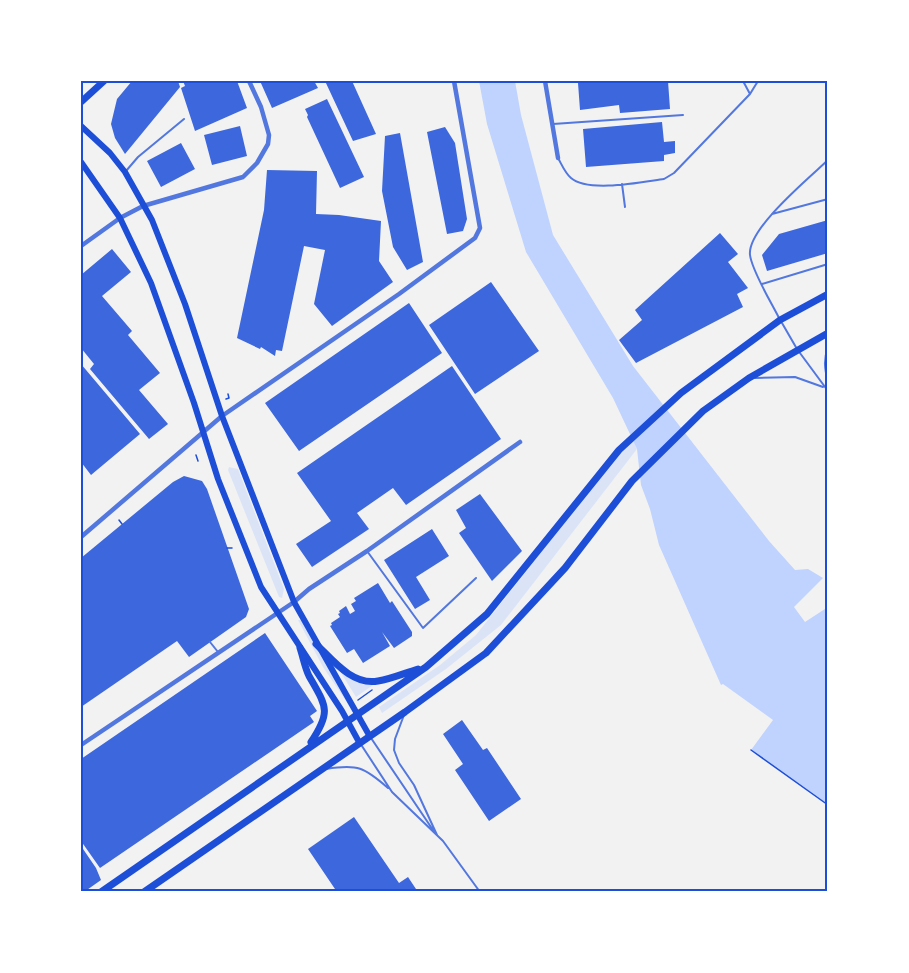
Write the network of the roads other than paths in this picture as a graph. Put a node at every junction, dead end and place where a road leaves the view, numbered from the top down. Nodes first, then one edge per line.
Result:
1 (104, 81) edge
2 (249, 81) edge
3 (454, 81) edge
4 (544, 81) edge
5 (743, 81) edge
6 (759, 81) edge
7 (750, 94) junction
8 (81, 102) edge
9 (683, 115) dead end
10 (184, 119) dead end
11 (553, 124) junction
12 (81, 126) edge
13 (558, 158) joint
14 (828, 160) edge
15 (81, 162) edge
16 (125, 172) junction
17 (622, 184) junction
18 (828, 199) edge
19 (143, 206) junction
20 (625, 207) dead end
21 (772, 214) junction
22 (120, 218) junction
23 (81, 246) edge
24 (828, 264) edge
25 (762, 284) junction
26 (828, 294) edge
27 (780, 320) junction
28 (828, 333) edge
29 (828, 347) edge
30 (797, 349) junction
31 (749, 378) junction
32 (828, 383) edge
33 (824, 388) junction
34 (828, 391) edge
35 (222, 416) junction
36 (203, 431) junction
37 (520, 442) dead end
38 (81, 537) edge
39 (368, 551) junction
40 (476, 578) dead end
41 (294, 602) junction
42 (277, 613) junction
43 (210, 642) dead end
44 (316, 644) junction
45 (300, 648) junction
46 (218, 652) junction
47 (426, 667) junction
48 (405, 712) junction
49 (358, 713) junction
50 (347, 721) junction
51 (369, 735) junction
52 (359, 742) junction
53 (81, 745) edge
54 (308, 747) junction
55 (320, 770) junction
56 (392, 792) junction
57 (438, 837) junction
58 (101, 892) edge
59 (144, 892) edge
60 (480, 892) edge

1 - 8 main road
2 - 19 street
3 - 35 street
4 - 11 street
5 - 7 lane
6 - 7 lane
7 - 17 lane
9 - 11 lane
10 - 16 lane
11 - 13 street
12 - 16 main road
13 - 17 lane
14 - 21 lane
15 - 22 main road
16 - 19 main road
17 - 20 lane
18 - 21 lane
19 - 22 street
19 - 35 main road
21 - 25 lane
22 - 23 street
22 - 36 main road
24 - 25 lane
25 - 27 lane
26 - 27 main road
27 - 30 lane
27 - 47 main road
28 - 30 main road
29 - 32 lane
30 - 31 main road
30 - 33 lane
31 - 33 lane
31 - 48 main road
33 - 34 lane
35 - 36 street
35 - 41 main road
36 - 38 street
36 - 42 main road
37 - 39 street
39 - 40 lane
39 - 41 street
41 - 42 street
41 - 44 main road
42 - 45 main road
42 - 46 street
43 - 46 lane
44 - 47 main road
44 - 49 main road
45 - 50 main road
45 - 54 main road
46 - 53 street
47 - 49 main road
48 - 51 main road
48 - 57 lane
49 - 50 main road
49 - 51 main road
50 - 52 main road
50 - 54 main road
51 - 52 main road
51 - 57 lane
52 - 55 main road
52 - 56 lane
54 - 58 main road
55 - 56 lane
55 - 59 main road
56 - 57 lane
57 - 60 lane

